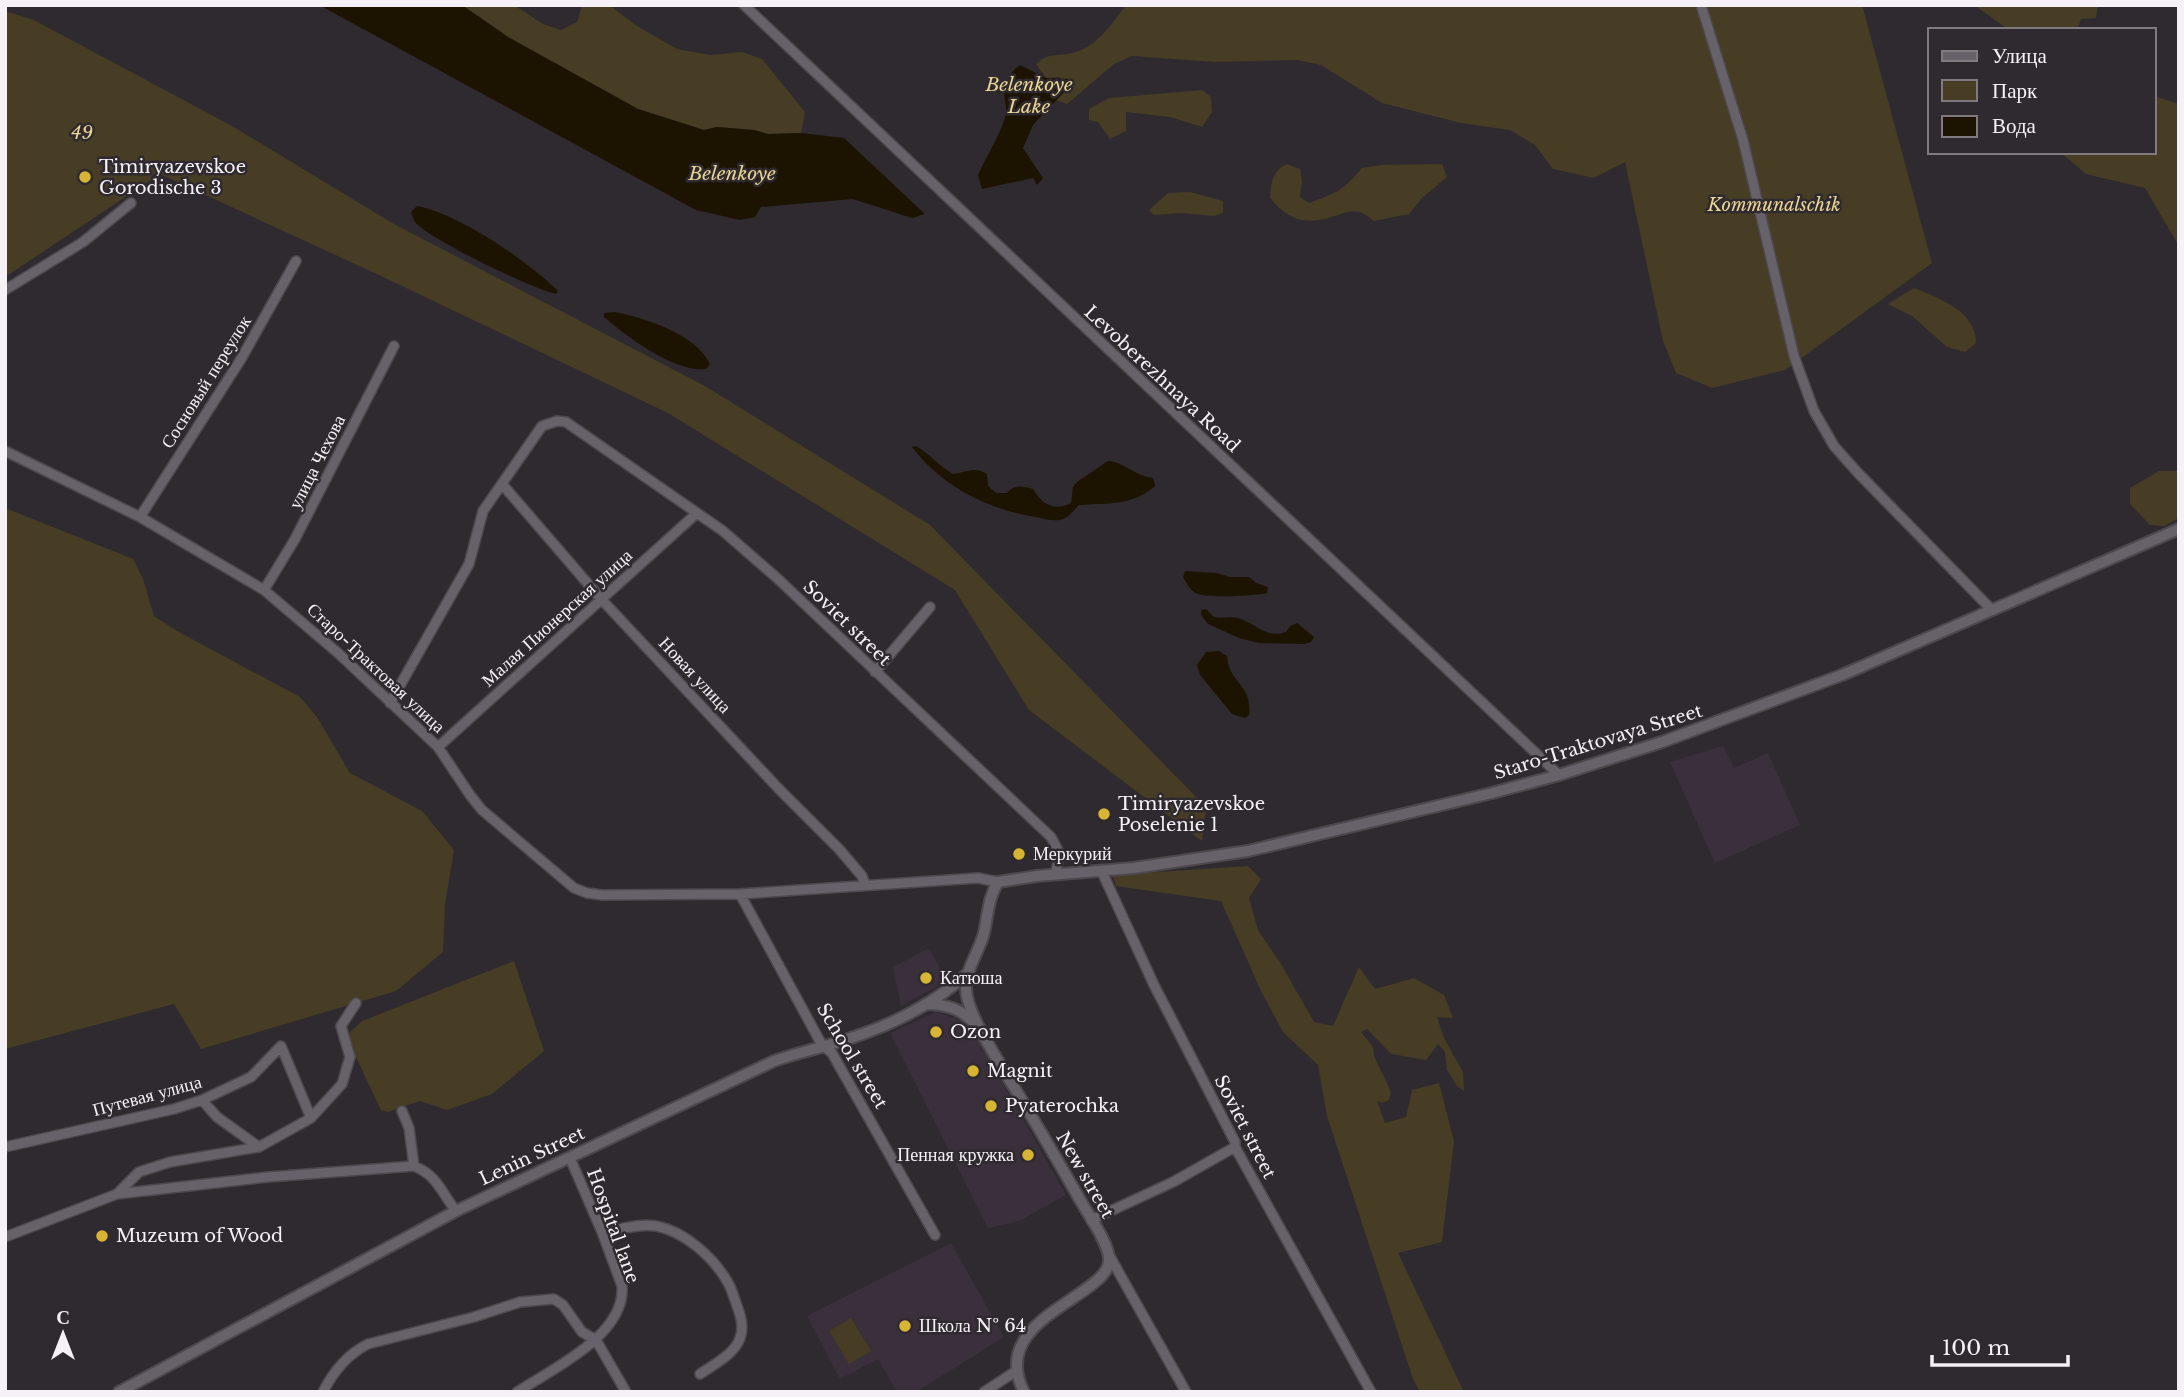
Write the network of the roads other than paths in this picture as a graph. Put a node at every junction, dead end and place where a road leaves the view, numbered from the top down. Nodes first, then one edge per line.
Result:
1 (744, 5) edge
2 (1701, 5) edge
3 (131, 203) dead end
4 (296, 261) dead end
5 (5, 290) edge
6 (394, 346) dead end
7 (5, 451) edge
8 (502, 484) junction
9 (698, 513) junction
10 (139, 517) junction
11 (2179, 529) edge
12 (264, 590) junction
13 (602, 600) junction
14 (930, 607) dead end
15 (1992, 609) junction
16 (875, 672) junction
17 (390, 704) junction
18 (438, 747) junction
19 (1559, 775) junction
20 (1102, 872) junction
21 (1055, 875) junction
22 (998, 882) junction
23 (865, 886) junction
24 (740, 894) junction
25 (968, 973) junction
26 (356, 1003) dead end
27 (927, 1004) junction
28 (982, 1031) junction
29 (822, 1045) junction
30 (201, 1100) junction
31 (402, 1111) dead end
32 (310, 1118) junction
33 (5, 1147) edge
34 (259, 1147) junction
35 (1235, 1147) junction
36 (570, 1158) junction
37 (414, 1166) junction
38 (117, 1194) junction
39 (456, 1211) junction
40 (1091, 1220) junction
41 (602, 1232) junction
42 (935, 1235) dead end
43 (5, 1237) edge
44 (1109, 1255) junction
45 (596, 1340) junction
46 (1016, 1371) junction
47 (700, 1374) dead end
48 (140, 1387) edge
49 (119, 1392) edge
50 (323, 1392) edge
51 (517, 1392) edge
52 (626, 1392) edge
53 (984, 1392) edge
54 (1024, 1392) edge
55 (1186, 1392) edge
56 (1371, 1392) edge

1 - 19 street, Levoberezhnaya Road
2 - 15 street
3 - 5 street
4 - 10 street, Сосновый переулок
6 - 12 street, улица Чехова
7 - 10 street, Старо-Трактовая улица
8 - 9 street, Soviet street
8 - 13 street, Новая улица
8 - 17 street
9 - 13 street, Малая Пионерская улица
9 - 16 street, Soviet street
10 - 12 street, Старо-Трактовая улица
11 - 15 street, Staro-Traktovaya Street
12 - 17 street, Старо-Трактовая улица
13 - 18 street, Малая Пионерская улица
13 - 23 street, Новая улица
14 - 16 street
15 - 19 street, Staro-Traktovaya Street
16 - 21 street, Soviet street
17 - 18 street, Старо-Трактовая улица
18 - 24 street, Старо-Трактовая улица
19 - 20 street, Staro-Traktovaya Street
20 - 21 street, Staro-Traktovaya Street
20 - 35 street, Soviet street
21 - 22 street, Staro-Traktovaya Street
22 - 23 street, Старо-Трактовая улица
22 - 25 street
23 - 24 street, Старо-Трактовая улица
24 - 29 street, School street
25 - 27 street, Lenin Street
25 - 28 street, New street
26 - 32 street
27 - 28 street
27 - 29 street, Lenin Street
28 - 40 street, New street
29 - 36 street, Lenin Street
29 - 42 street, School street
30 - 32 street, Путевая улица
30 - 33 street, Путевая улица
30 - 34 street
31 - 37 street
32 - 34 street
34 - 38 street
35 - 40 street
35 - 56 street, Soviet street
36 - 39 street, Lenin Street
36 - 41 street, Hospital lane
37 - 38 street
37 - 39 street
38 - 43 street
39 - 48 street, Lenin Street
40 - 44 street, New street
41 - 45 street, Hospital lane
41 - 47 street
44 - 46 street
44 - 55 street
45 - 50 street
45 - 51 street
45 - 52 street
46 - 53 street
46 - 54 street
48 - 49 street, Lenin Street

